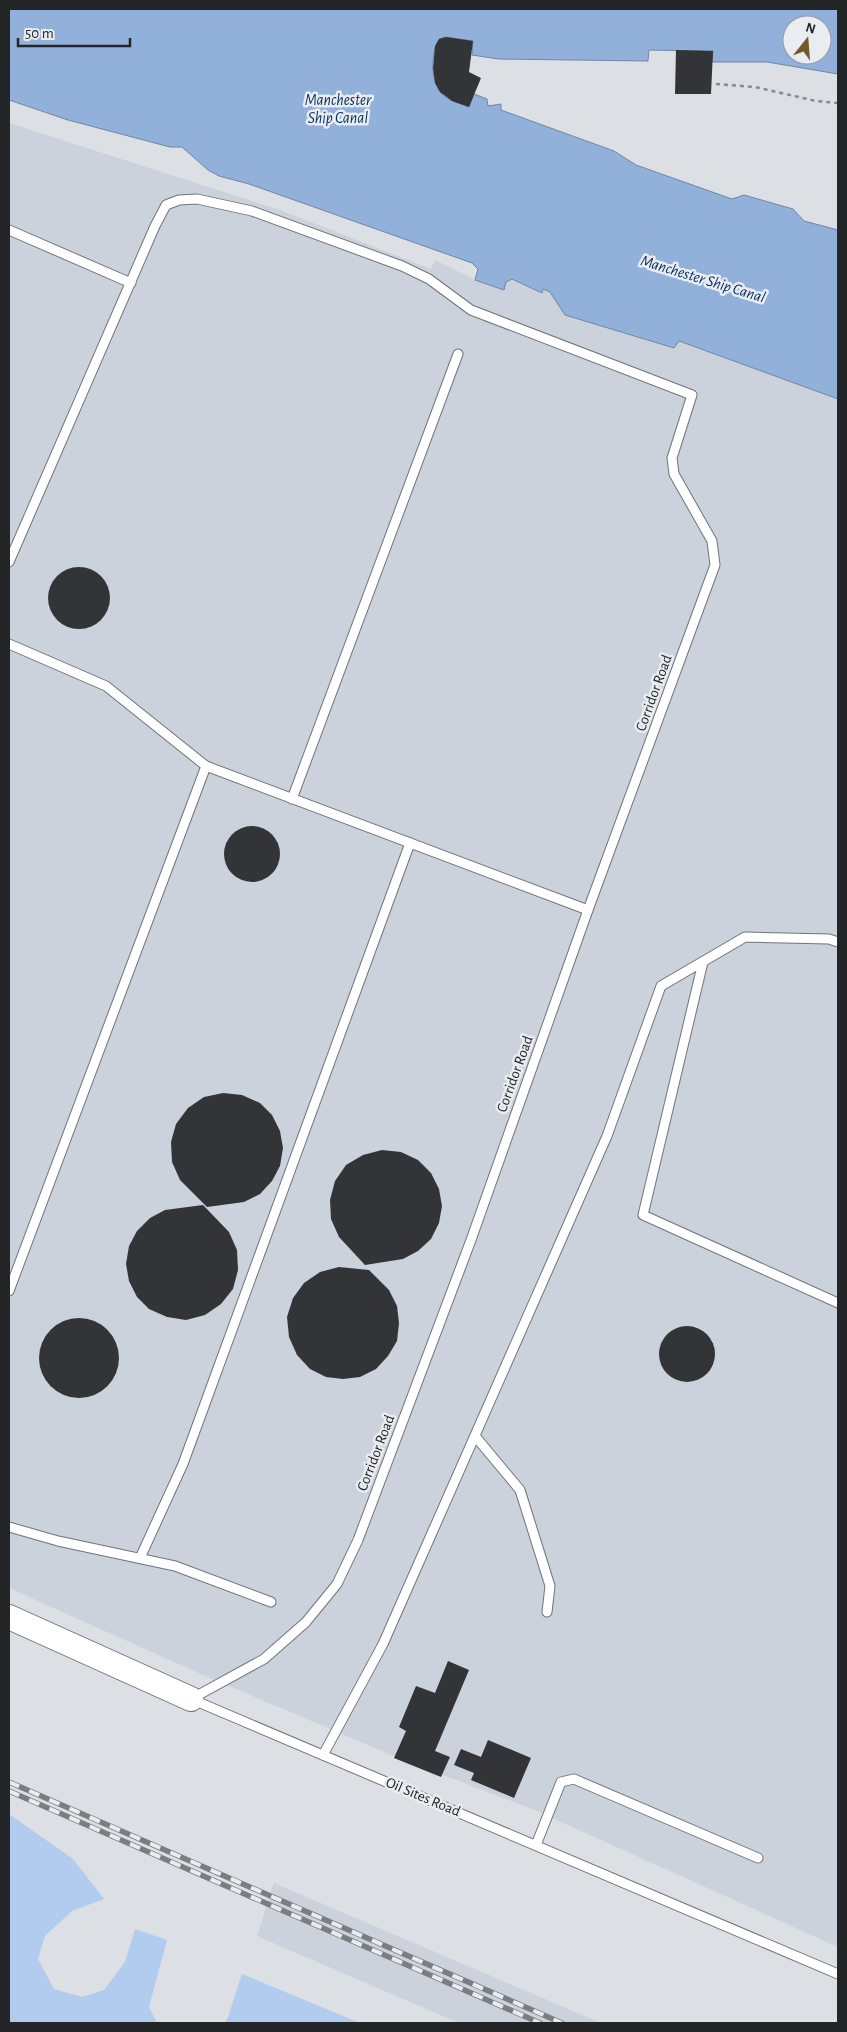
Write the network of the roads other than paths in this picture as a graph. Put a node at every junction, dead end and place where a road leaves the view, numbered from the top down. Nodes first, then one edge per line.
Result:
1 (9, 230) edge
2 (131, 283) junction
3 (458, 354) dead end
4 (9, 562) edge
5 (9, 644) edge
6 (206, 766) junction
7 (292, 798) junction
8 (410, 843) junction
9 (588, 910) junction
10 (838, 942) edge
11 (702, 962) junction
12 (9, 1291) edge
13 (838, 1303) edge
14 (475, 1436) junction
15 (9, 1527) edge
16 (140, 1558) junction
17 (271, 1602) dead end
18 (547, 1612) dead end
19 (9, 1617) edge
20 (191, 1699) junction
21 (323, 1755) junction
22 (536, 1845) junction
23 (758, 1858) dead end
24 (838, 1974) edge

1 - 2 lane
2 - 4 lane
2 - 9 lane, Corridor Road
3 - 7 lane
5 - 6 lane
6 - 7 lane
6 - 12 lane
7 - 8 lane
8 - 9 lane
8 - 16 lane
9 - 20 lane, Corridor Road
10 - 11 lane
11 - 13 lane
11 - 14 lane
14 - 18 lane
14 - 21 lane
15 - 16 lane
16 - 17 lane
19 - 20 street, Oil Sites Road
20 - 21 lane, Oil Sites Road
21 - 22 lane, Oil Sites Road
22 - 23 lane
22 - 24 lane, Oil Sites Road

